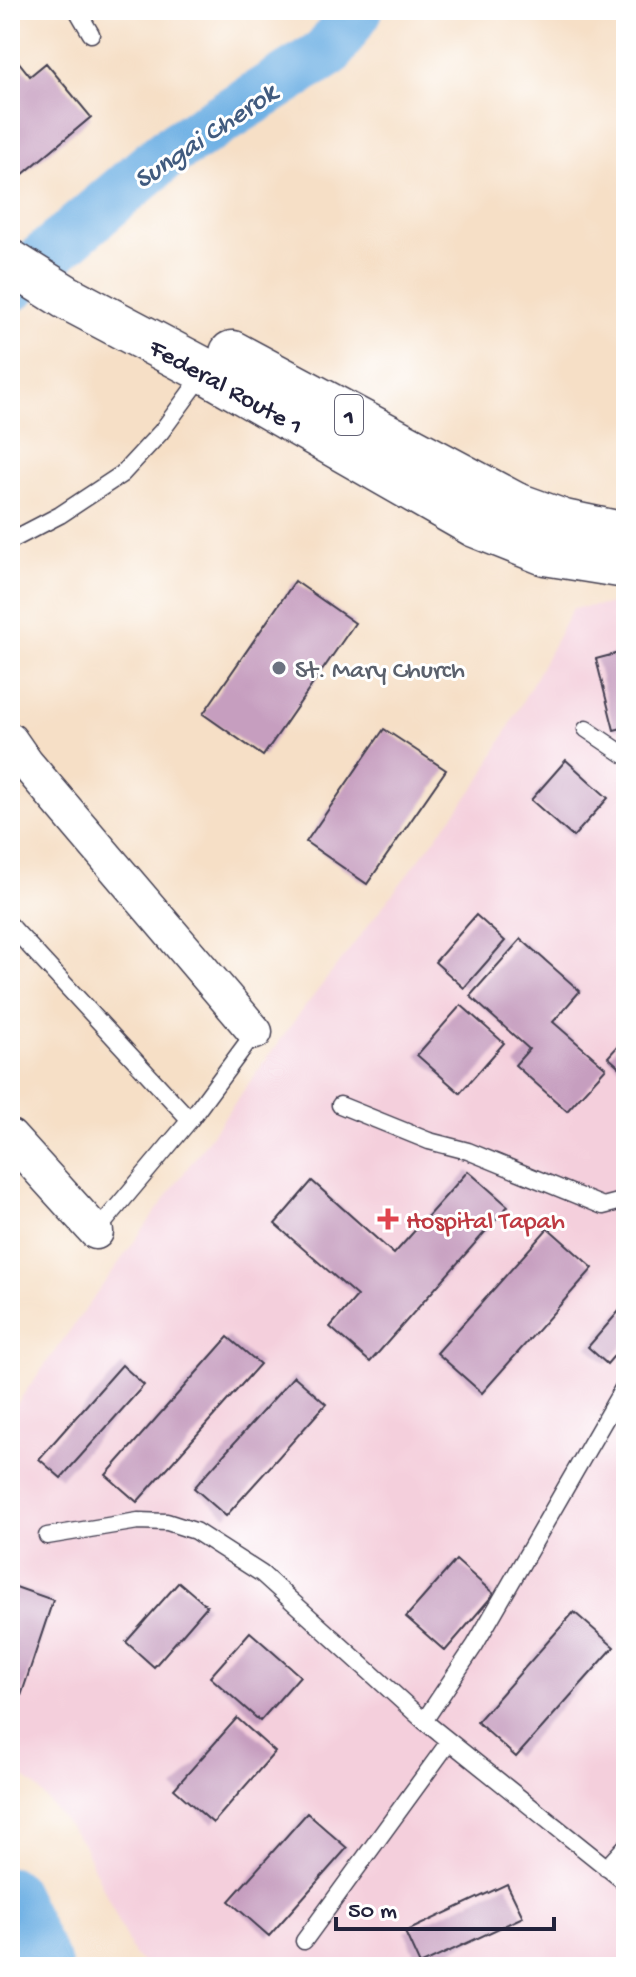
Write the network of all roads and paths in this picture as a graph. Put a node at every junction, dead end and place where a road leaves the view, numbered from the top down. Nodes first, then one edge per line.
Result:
1 (77, 10) edge
2 (91, 34) dead end
3 (10, 229) edge
4 (10, 262) edge
5 (74, 285) junction
6 (206, 371) junction
7 (626, 535) edge
8 (10, 541) edge
9 (626, 566) edge
10 (586, 729) dead end
11 (10, 740) edge
12 (626, 756) edge
13 (10, 925) edge
14 (255, 1032) joint
15 (340, 1105) dead end
16 (190, 1120) junction
17 (15, 1155) edge
18 (626, 1200) edge
19 (96, 1232) joint
20 (626, 1383) edge
21 (47, 1536) dead end
22 (424, 1721) junction
23 (449, 1742) junction
24 (626, 1846) edge
25 (606, 1868) junction
26 (626, 1883) edge
27 (304, 1941) dead end

1 - 2 lane
3 - 5 highway
4 - 5 highway, Federal Route 1 / 1
5 - 6 highway, Federal Route 1 / 1
5 - 7 highway, Federal Route 1 / 1
6 - 8 lane
6 - 9 highway, Federal Route 1 / 1
10 - 12 lane
11 - 14 street
13 - 16 lane
14 - 16 lane
15 - 18 lane
16 - 19 lane
17 - 19 street
20 - 22 lane
21 - 22 lane
22 - 23 lane
23 - 25 lane
23 - 27 lane
24 - 25 lane
25 - 26 lane

